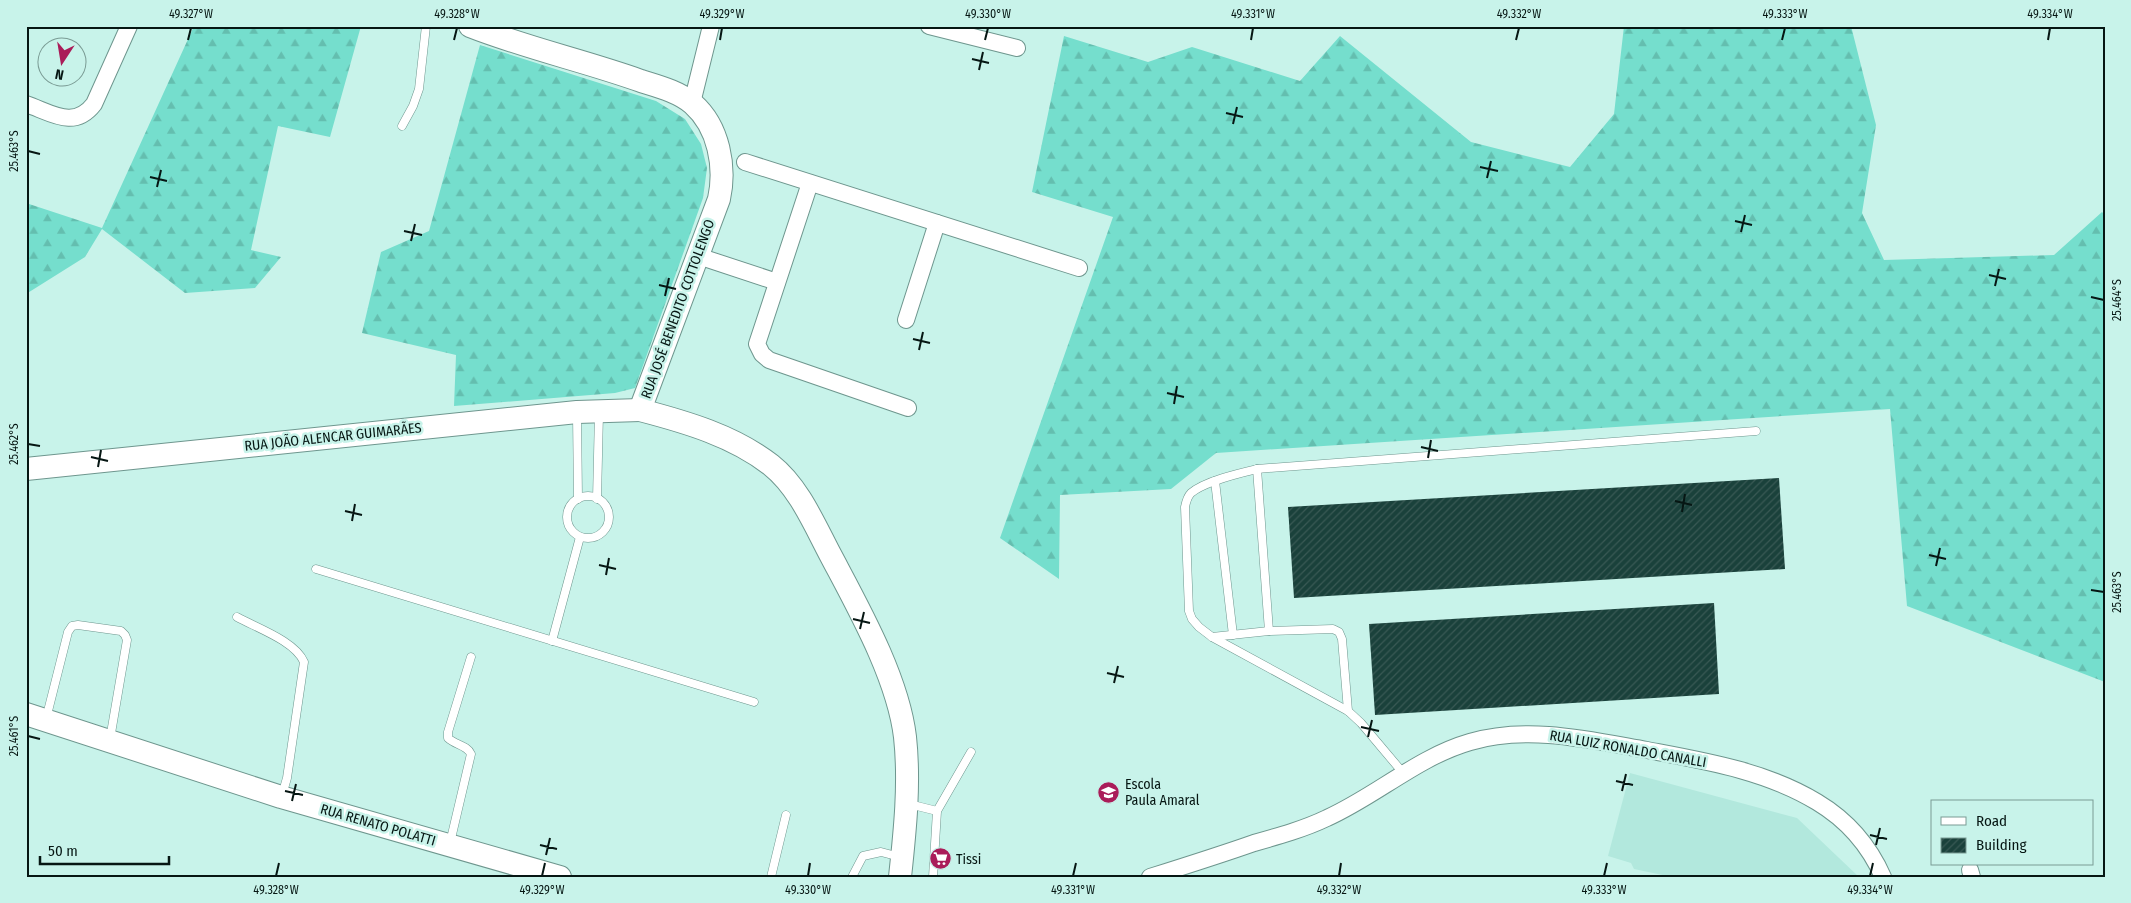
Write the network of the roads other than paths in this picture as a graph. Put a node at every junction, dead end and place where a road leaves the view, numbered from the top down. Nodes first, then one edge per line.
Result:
1 (129, 26) edge
2 (426, 26) edge
3 (470, 26) edge
4 (711, 26) edge
5 (929, 26) edge
6 (1017, 48) dead end
7 (692, 103) junction
8 (26, 104) edge
9 (402, 126) dead end
10 (745, 162) dead end
11 (810, 183) junction
12 (937, 223) junction
13 (698, 256) junction
14 (1079, 268) dead end
15 (776, 282) junction
16 (906, 320) dead end
17 (908, 408) dead end
18 (599, 410) junction
19 (640, 410) junction
20 (577, 412) junction
21 (1756, 431) dead end
22 (26, 469) edge
23 (1257, 469) junction
24 (1215, 481) junction
25 (597, 498) junction
26 (578, 499) junction
27 (580, 537) junction
28 (316, 569) dead end
29 (237, 617) dead end
30 (1269, 631) junction
31 (1233, 634) junction
32 (1212, 637) junction
33 (552, 641) junction
34 (471, 657) dead end
35 (754, 702) dead end
36 (1348, 711) junction
37 (36, 717) edge
38 (110, 741) junction
39 (971, 752) dead end
40 (1404, 774) junction
41 (281, 797) junction
42 (906, 803) junction
43 (937, 811) junction
44 (786, 815) dead end
45 (449, 845) junction
46 (901, 867) edge
47 (530, 873) edge
48 (560, 877) edge
49 (771, 877) edge
50 (852, 877) edge
51 (933, 877) edge
52 (1150, 877) edge
53 (1883, 877) edge

1 - 8 street
2 - 9 lane
3 - 7 main road, RUA JOSÉ BENEDITO COTTOLENGO
4 - 7 street
5 - 6 street
7 - 13 main road, RUA JOSÉ BENEDITO COTTOLENGO
10 - 11 street
11 - 12 street
11 - 15 street
12 - 14 street
12 - 16 street
13 - 15 street
13 - 19 main road, RUA JOSÉ BENEDITO COTTOLENGO
15 - 17 street
18 - 19 main road, RUA JOÃO ALENCAR GUIMARÃES
18 - 20 main road, RUA JOÃO ALENCAR GUIMARÃES
18 - 25 lane
19 - 42 main road, RUA JOSÉ BENEDITO COTTOLENGO
20 - 22 main road, RUA JOÃO ALENCAR GUIMARÃES
20 - 26 lane
21 - 23 lane
23 - 24 lane
23 - 30 lane
24 - 31 lane
24 - 32 lane
25 - 26 lane
25 - 27 lane
26 - 27 lane
27 - 33 lane
28 - 33 lane
29 - 41 lane
30 - 31 lane
30 - 36 lane
31 - 32 lane
32 - 36 lane
33 - 35 lane
34 - 45 lane
36 - 40 lane
37 - 38 main road, RUA RENATO POLATTI
37 - 38 lane
38 - 41 main road, RUA RENATO POLATTI
39 - 43 lane
40 - 52 street, RUA LUIZ RONALDO CANALLI
40 - 53 street, RUA LUIZ RONALDO CANALLI
41 - 45 main road, RUA RENATO POLATTI
42 - 43 lane
42 - 46 main road, RUA JOSÉ BENEDITO COTTOLENGO
43 - 51 lane
44 - 49 lane
45 - 47 main road, RUA RENATO POLATTI
46 - 50 lane
47 - 48 main road, RUA RENATO POLATTI

